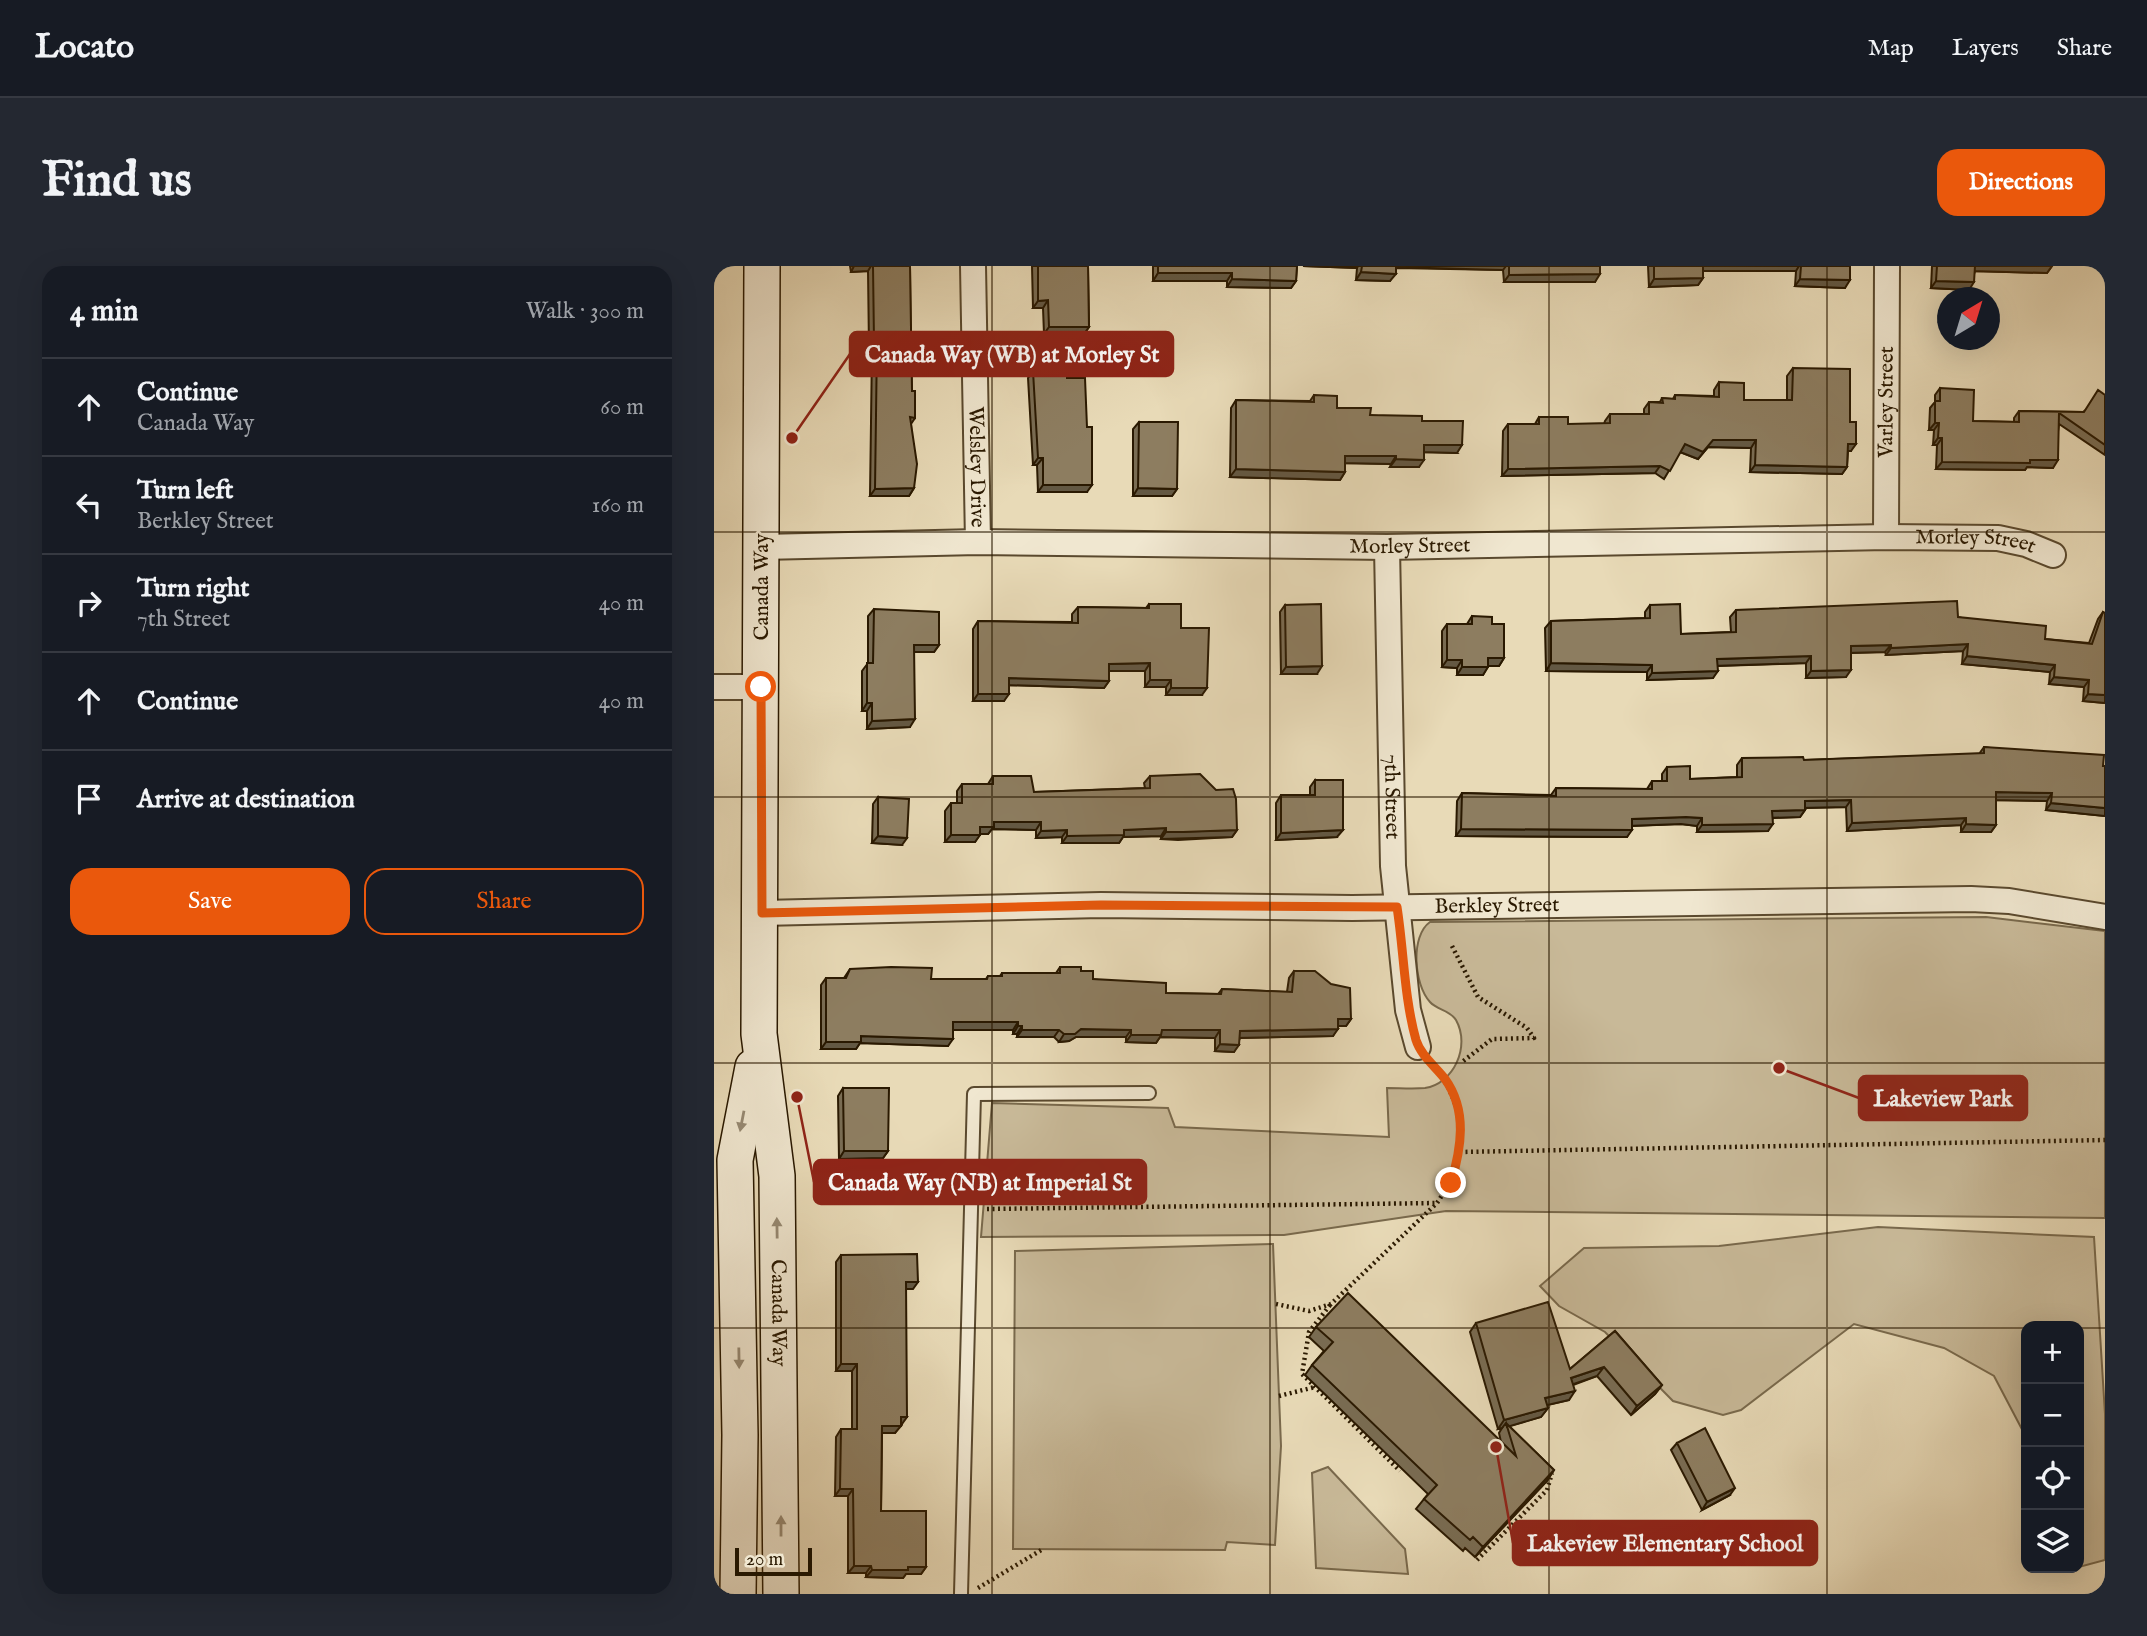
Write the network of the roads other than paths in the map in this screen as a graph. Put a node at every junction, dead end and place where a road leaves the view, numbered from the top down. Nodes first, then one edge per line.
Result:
1 (762, 266) edge
2 (973, 266) edge
3 (1887, 266) edge
4 (1886, 537) junction
5 (978, 542) junction
6 (762, 547) junction
7 (1387, 547) junction
8 (2053, 555) dead end
9 (714, 687) edge
10 (761, 687) junction
11 (1397, 907) junction
12 (762, 913) junction
13 (2105, 917) edge
14 (759, 1034) junction
15 (1418, 1047) road end
16 (1149, 1093) dead end
17 (737, 1271) junction
18 (714, 1330) edge
19 (780, 1394) junction
20 (727, 1395) edge
21 (738, 1594) edge
22 (781, 1594) edge
23 (961, 1594) edge

1 - 6 main road, Canada Way
2 - 5 street, Welsley Drive
3 - 4 street, Varley Street
4 - 7 street, Morley Street
4 - 8 street, Morley Street
5 - 6 street, Morley Street
5 - 7 street, Morley Street
6 - 10 main road, Canada Way
7 - 11 street, 7th Street
9 - 10 street
10 - 12 main road, Canada Way
11 - 12 street, Berkley Street
11 - 13 street, Berkley Street
11 - 15 street, 7th Street
12 - 14 main road, Canada Way
14 -> 17 main road, Canada Way
19 -> 14 main road, Canada Way
16 - 23 lane
17 - 18 main road
17 -> 20 main road, Canada Way
19 - 20 main road
22 -> 19 main road, Canada Way
20 - 21 main road, Canada Way

